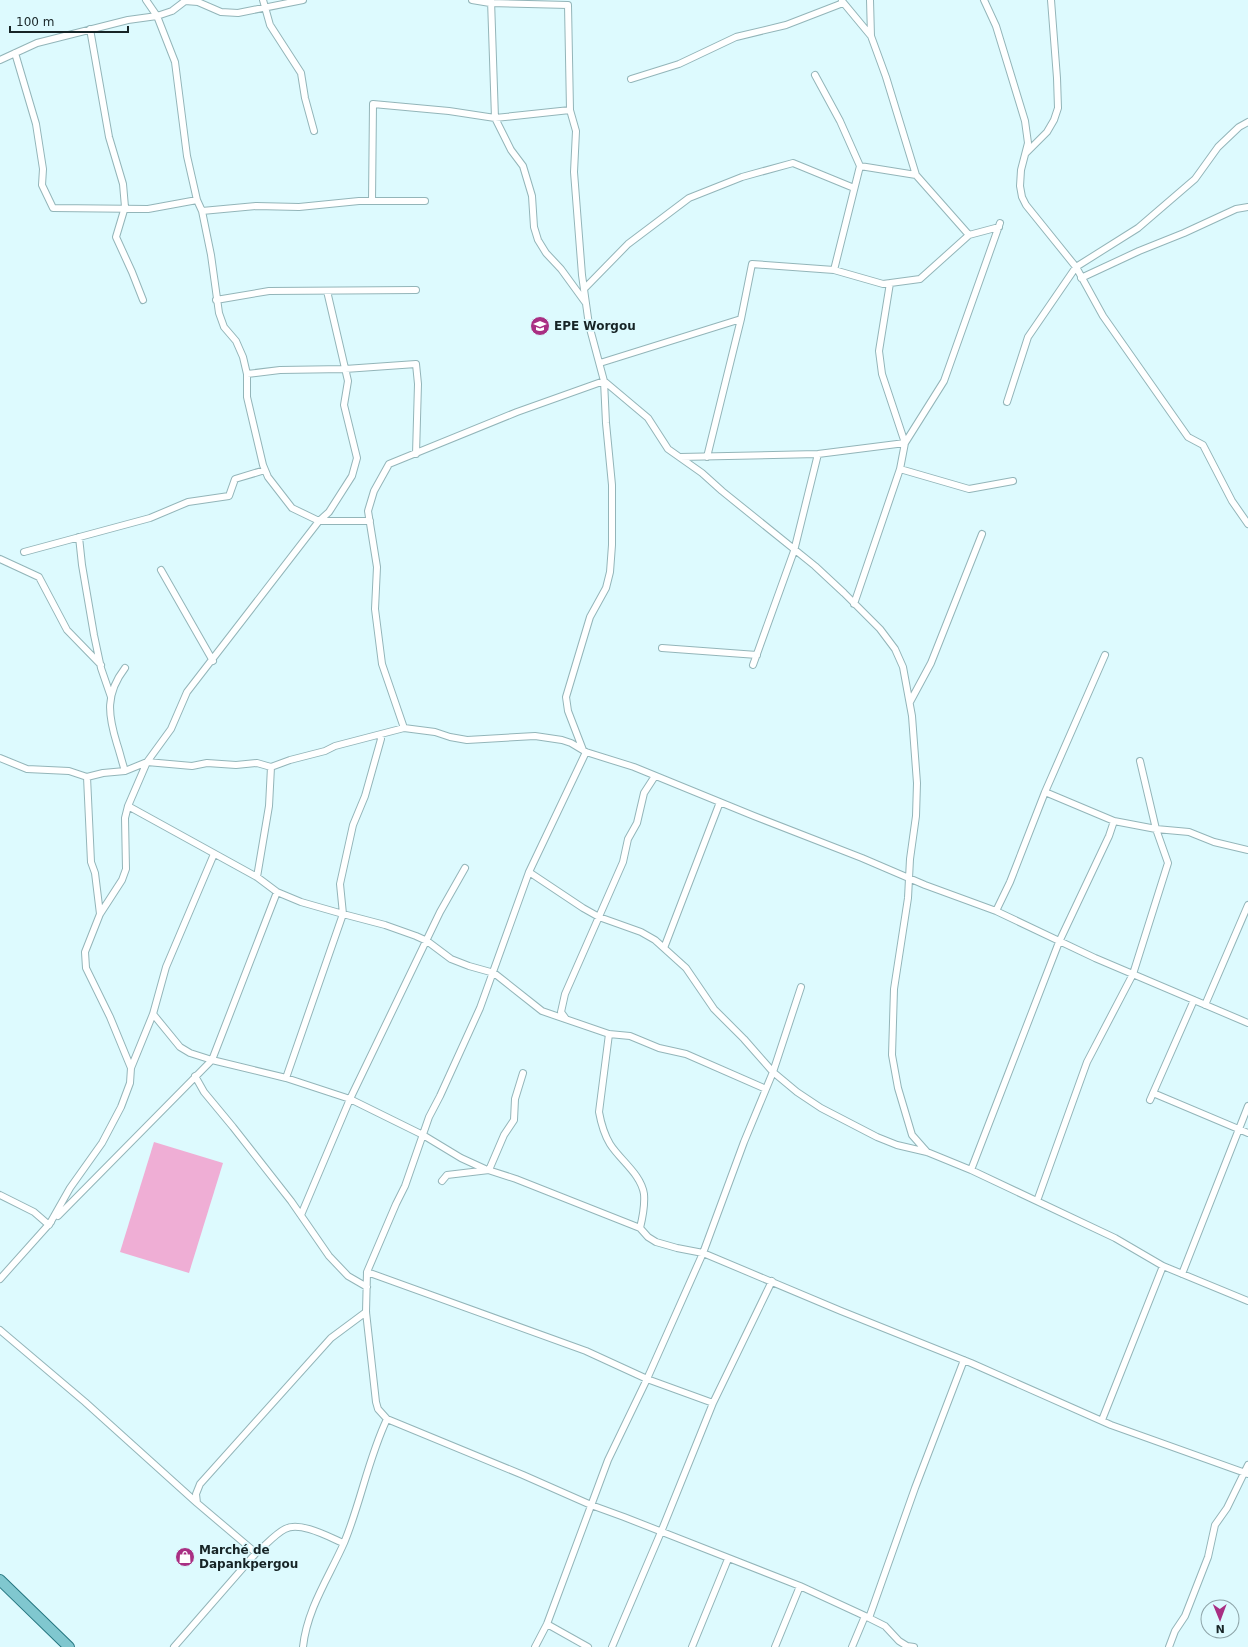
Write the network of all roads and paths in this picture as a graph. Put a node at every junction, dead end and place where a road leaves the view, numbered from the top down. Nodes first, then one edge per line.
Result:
1 (146, 0) edge
2 (263, 0) edge
3 (303, 0) edge
4 (472, 0) edge
5 (870, 0) edge
6 (984, 0) edge
7 (1050, 0) edge
8 (490, 2) edge
9 (842, 2) edge
10 (265, 7) junction
11 (157, 16) junction
12 (90, 29) junction
13 (871, 36) junction
14 (15, 53) junction
15 (0, 60) edge
16 (815, 76) dead end
17 (631, 79) dead end
18 (570, 110) junction
19 (495, 118) junction
20 (1248, 122) edge
21 (314, 131) dead end
22 (1026, 154) junction
23 (860, 166) junction
24 (916, 175) junction
25 (854, 188) junction
26 (198, 200) junction
27 (372, 201) junction
28 (425, 202) dead end
29 (1248, 206) edge
30 (125, 207) junction
31 (202, 211) junction
32 (969, 235) junction
33 (1076, 267) junction
34 (834, 270) junction
35 (1081, 278) junction
36 (890, 283) junction
37 (584, 289) junction
38 (416, 290) dead end
39 (327, 291) junction
40 (143, 300) dead end
41 (216, 300) junction
42 (586, 304) junction
43 (741, 319) junction
44 (600, 363) junction
45 (345, 369) junction
46 (247, 374) junction
47 (604, 381) junction
48 (1007, 402) dead end
49 (905, 443) junction
50 (416, 454) junction
51 (818, 454) junction
52 (707, 456) junction
53 (680, 457) junction
54 (900, 469) junction
55 (265, 470) junction
56 (1013, 481) dead end
57 (319, 521) junction
58 (370, 521) junction
59 (1248, 524) edge
60 (982, 534) dead end
61 (79, 537) junction
62 (794, 551) junction
63 (24, 552) dead end
64 (0, 559) edge
65 (161, 570) dead end
66 (854, 604) junction
67 (662, 648) dead end
68 (757, 655) junction
69 (1105, 655) dead end
70 (213, 661) junction
71 (101, 665) junction
72 (753, 665) dead end
73 (125, 668) dead end
74 (111, 697) junction
75 (910, 702) junction
76 (404, 728) junction
77 (380, 735) junction
78 (584, 751) junction
79 (0, 758) edge
80 (1140, 761) dead end
81 (147, 762) junction
82 (271, 767) junction
83 (125, 771) junction
84 (655, 776) junction
85 (87, 778) junction
86 (1045, 792) junction
87 (720, 802) junction
88 (128, 806) junction
89 (1114, 821) junction
90 (1156, 829) junction
91 (1248, 850) edge
92 (214, 854) junction
93 (465, 868) dead end
94 (529, 872) junction
95 (257, 877) junction
96 (909, 878) junction
97 (277, 892) junction
98 (1248, 905) edge
99 (996, 911) junction
100 (100, 914) junction
101 (343, 914) junction
102 (599, 917) junction
103 (427, 941) junction
104 (1059, 942) junction
105 (664, 948) junction
106 (494, 973) junction
107 (1133, 974) junction
108 (801, 988) dead end
109 (1194, 1000) junction
110 (1205, 1005) junction
111 (153, 1014) junction
112 (566, 1019) junction
113 (1248, 1023) edge
114 (608, 1034) junction
115 (212, 1060) junction
116 (131, 1068) junction
117 (773, 1072) junction
118 (523, 1073) dead end
119 (195, 1076) junction
120 (286, 1078) junction
121 (766, 1089) junction
122 (1153, 1093) junction
123 (350, 1099) junction
124 (1150, 1100) dead end
125 (1248, 1106) edge
126 (1239, 1129) junction
127 (1248, 1133) edge
128 (423, 1135) junction
129 (927, 1152) junction
130 (489, 1170) junction
131 (971, 1170) junction
132 (442, 1181) dead end
133 (0, 1195) edge
134 (1037, 1201) junction
135 (301, 1215) junction
136 (49, 1225) junction
137 (640, 1228) junction
138 (703, 1253) junction
139 (1164, 1266) junction
140 (367, 1272) junction
141 (1182, 1274) junction
142 (0, 1279) edge
143 (772, 1281) junction
144 (367, 1287) junction
145 (1248, 1301) edge
146 (366, 1312) junction
147 (0, 1330) edge
148 (964, 1360) junction
149 (647, 1379) junction
150 (713, 1403) junction
151 (387, 1419) junction
152 (1102, 1420) junction
153 (1248, 1465) edge
154 (1246, 1473) edge
155 (197, 1503) junction
156 (591, 1505) junction
157 (661, 1532) junction
158 (343, 1543) junction
159 (256, 1553) junction
160 (728, 1559) junction
161 (0, 1580) edge
162 (800, 1586) junction
163 (867, 1617) junction
164 (547, 1624) junction
165 (69, 1647) edge
166 (174, 1647) edge
167 (303, 1647) edge
168 (535, 1647) edge
169 (588, 1647) edge
170 (612, 1647) edge
171 (692, 1647) edge
172 (775, 1647) edge
173 (852, 1647) edge
174 (914, 1647) edge
175 (1169, 1647) edge

1 - 11 street
2 - 10 street
3 - 10 street
4 - 8 street
5 - 13 street
6 - 22 street
7 - 22 street
8 - 18 street
8 - 19 street
9 - 13 street
9 - 17 street
10 - 11 street
10 - 21 street
11 - 12 street
11 - 26 street
12 - 14 street
12 - 30 street
13 - 24 street
14 - 15 street
14 - 30 street
16 - 23 street
18 - 19 street
18 - 37 street
19 - 27 street
19 - 42 street
20 - 33 street
22 - 33 street
23 - 24 street
23 - 25 street
24 - 32 street
25 - 34 street
25 - 37 street
26 - 30 street
26 - 31 street
27 - 28 street
27 - 31 street
29 - 35 street
30 - 40 street
31 - 41 street
32 - 36 street
32 - 49 street
33 - 35 street
33 - 48 street
34 - 36 street
34 - 43 street
35 - 59 street
36 - 49 street
37 - 42 street
38 - 39 street
39 - 41 street
39 - 45 street
41 - 46 street
42 - 44 street
43 - 44 street
43 - 52 street
44 - 47 street
45 - 46 street
45 - 50 street
45 - 57 street
46 - 55 street
47 - 50 street
47 - 53 street
47 - 78 street
49 - 51 street
49 - 54 street
50 - 58 street
51 - 52 street
51 - 62 street
52 - 53 street
53 - 62 street
54 - 56 street
54 - 66 street
55 - 57 street
55 - 61 street
57 - 58 street
57 - 70 street
58 - 76 street
60 - 75 street
61 - 63 street
61 - 71 street
62 - 66 street
62 - 68 street
64 - 71 street
65 - 70 street
66 - 75 street
67 - 68 street
68 - 72 street
69 - 86 street
70 - 81 street
71 - 74 street
73 - 74 street
74 - 83 street
75 - 96 street
76 - 77 street
76 - 78 street
77 - 82 street
77 - 101 street
78 - 84 street
78 - 94 street
79 - 85 street
80 - 90 street
81 - 82 street
81 - 83 street
81 - 88 street
82 - 95 street
83 - 85 street
84 - 87 street
84 - 102 street
85 - 100 street
86 - 89 street
86 - 99 street
87 - 96 street
87 - 105 street
88 - 92 street
88 - 100 street
89 - 90 street
89 - 104 street
90 - 91 street
90 - 107 street
92 - 95 street
92 - 111 street
93 - 103 street
94 - 102 street
94 - 106 street
95 - 97 street
96 - 99 street
96 - 129 street
97 - 101 street
97 - 115 street
98 - 110 street
99 - 104 street
100 - 116 street
101 - 103 street
101 - 120 street
102 - 105 street
102 - 112 street
103 - 106 street
103 - 123 street
104 - 107 street
104 - 131 street
105 - 117 street
106 - 112 street
106 - 128 street
107 - 109 street
107 - 134 street
108 - 117 street
109 - 110 street
109 - 122 street
110 - 113 street
111 - 115 street
111 - 116 street
112 - 114 street
114 - 121 street
114 - 137 street
115 - 119 street
115 - 120 street
116 - 136 street
117 - 121 street
117 - 129 street
118 - 130 street
119 - 135 street
119 - 136 street
120 - 123 street
121 - 138 street
122 - 124 street
122 - 126 street
123 - 128 street
123 - 135 street
125 - 126 street
126 - 127 street
126 - 141 street
128 - 130 street
128 - 140 street
129 - 131 street
130 - 132 street
130 - 137 street
131 - 134 street
133 - 136 street
134 - 139 street
135 - 144 street
136 - 142 street
137 - 138 street
138 - 143 street
138 - 149 street
139 - 141 street
139 - 152 street
140 - 144 street
140 - 149 street
141 - 145 street
143 - 148 street
143 - 150 street
144 - 146 street
146 - 151 street
146 - 155 street
147 - 155 street
148 - 152 street
148 - 163 street
149 - 150 street
149 - 156 street
150 - 157 street
151 - 156 street
151 - 158 street
152 - 154 street
153 - 154 street
154 - 175 street
155 - 159 street
156 - 157 street
156 - 164 street
157 - 160 street
157 - 170 street
158 - 159 street
158 - 167 street
159 - 166 street
160 - 162 street
160 - 171 street
161 - 165 main road
162 - 163 street
162 - 172 street
163 - 173 street
163 - 174 street
164 - 168 street
164 - 169 street

